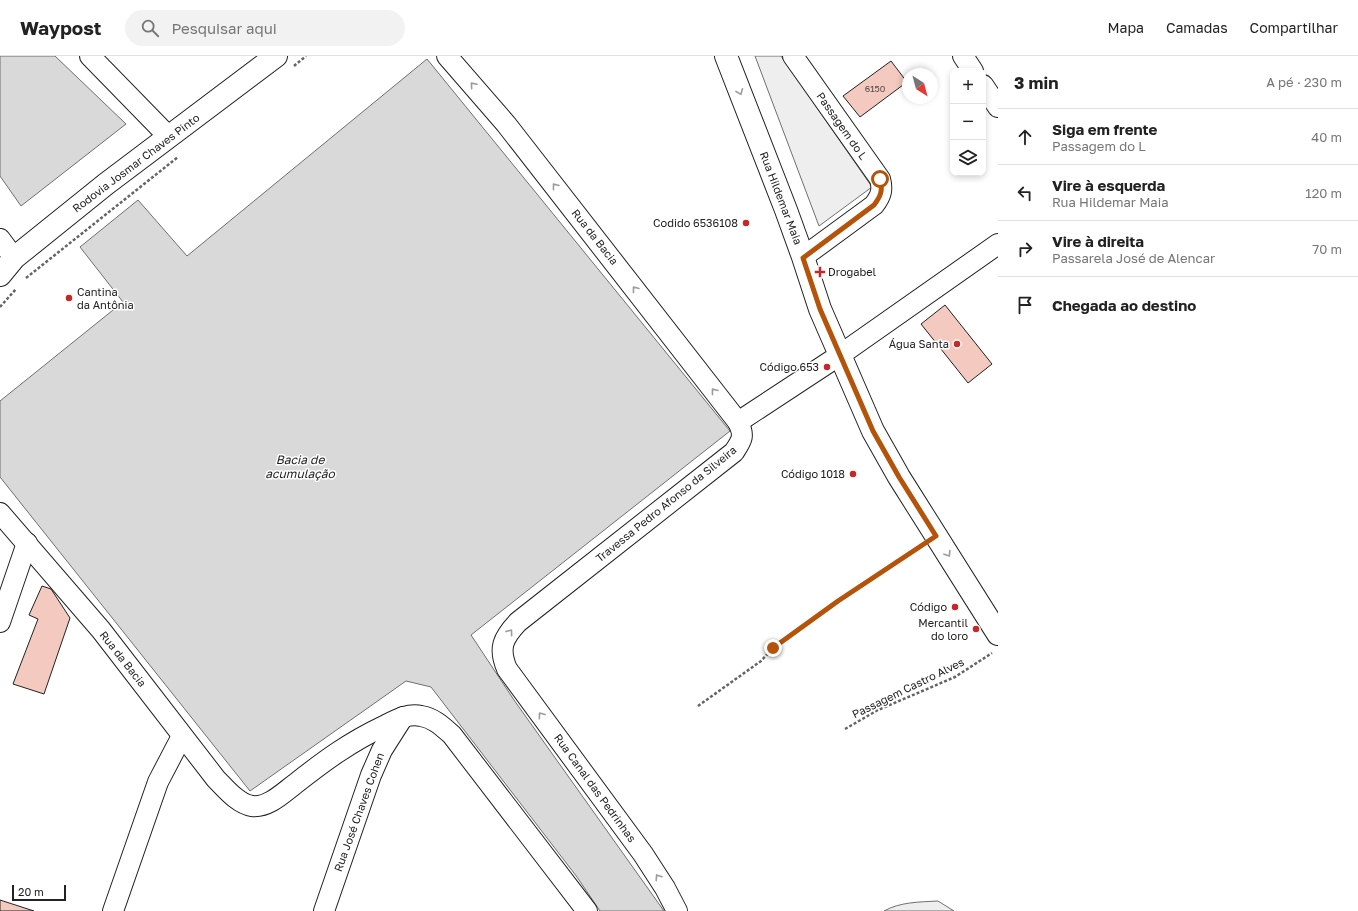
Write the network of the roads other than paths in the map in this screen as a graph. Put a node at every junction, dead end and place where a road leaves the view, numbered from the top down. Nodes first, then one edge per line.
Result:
1 (90, 56) edge
2 (447, 56) edge
3 (726, 56) edge
4 (793, 56) edge
5 (963, 56) edge
6 (285, 61) edge
7 (971, 68) edge
8 (986, 89) edge
9 (998, 107) edge
10 (176, 146) junction
11 (0, 238) edge
12 (998, 244) edge
13 (14, 258) junction
14 (803, 258) junction
15 (0, 275) edge
16 (840, 355) junction
17 (738, 422) junction
18 (0, 513) edge
19 (27, 543) junction
20 (0, 622) edge
21 (998, 634) edge
22 (507, 669) joint
23 (403, 717) junction
24 (182, 736) junction
25 (113, 911) edge
26 (324, 911) edge
27 (587, 911) edge
28 (677, 911) edge

1 - 10 street
17 -> 2 street, Rua da Bacia
3 -> 14 main road, Rua Hildemar Maia
4 - 14 street, Passagem do L
5 - 7 street
6 - 10 main road, Rodovia Josmar Chaves Pinto
8 - 9 street
10 - 13 main road, Rodovia Josmar Chaves Pinto
11 - 13 street
12 - 16 street
13 - 15 main road, Rodovia Josmar Chaves Pinto
14 - 16 main road, Rua Hildemar Maia
16 - 17 street
16 -> 21 main road, Rua Hildemar Maia
22 -> 17 street, Travessa Pedro Afonso da Silveira
18 - 19 street, Rua da Bacia
19 - 20 street
19 - 24 street, Rua da Bacia
28 -> 22 street, Rua Canal das Pedrinhas
23 - 24 street, Rua da Bacia
23 - 26 street, Rua José Chaves Cohen
23 - 27 street
24 - 25 street

